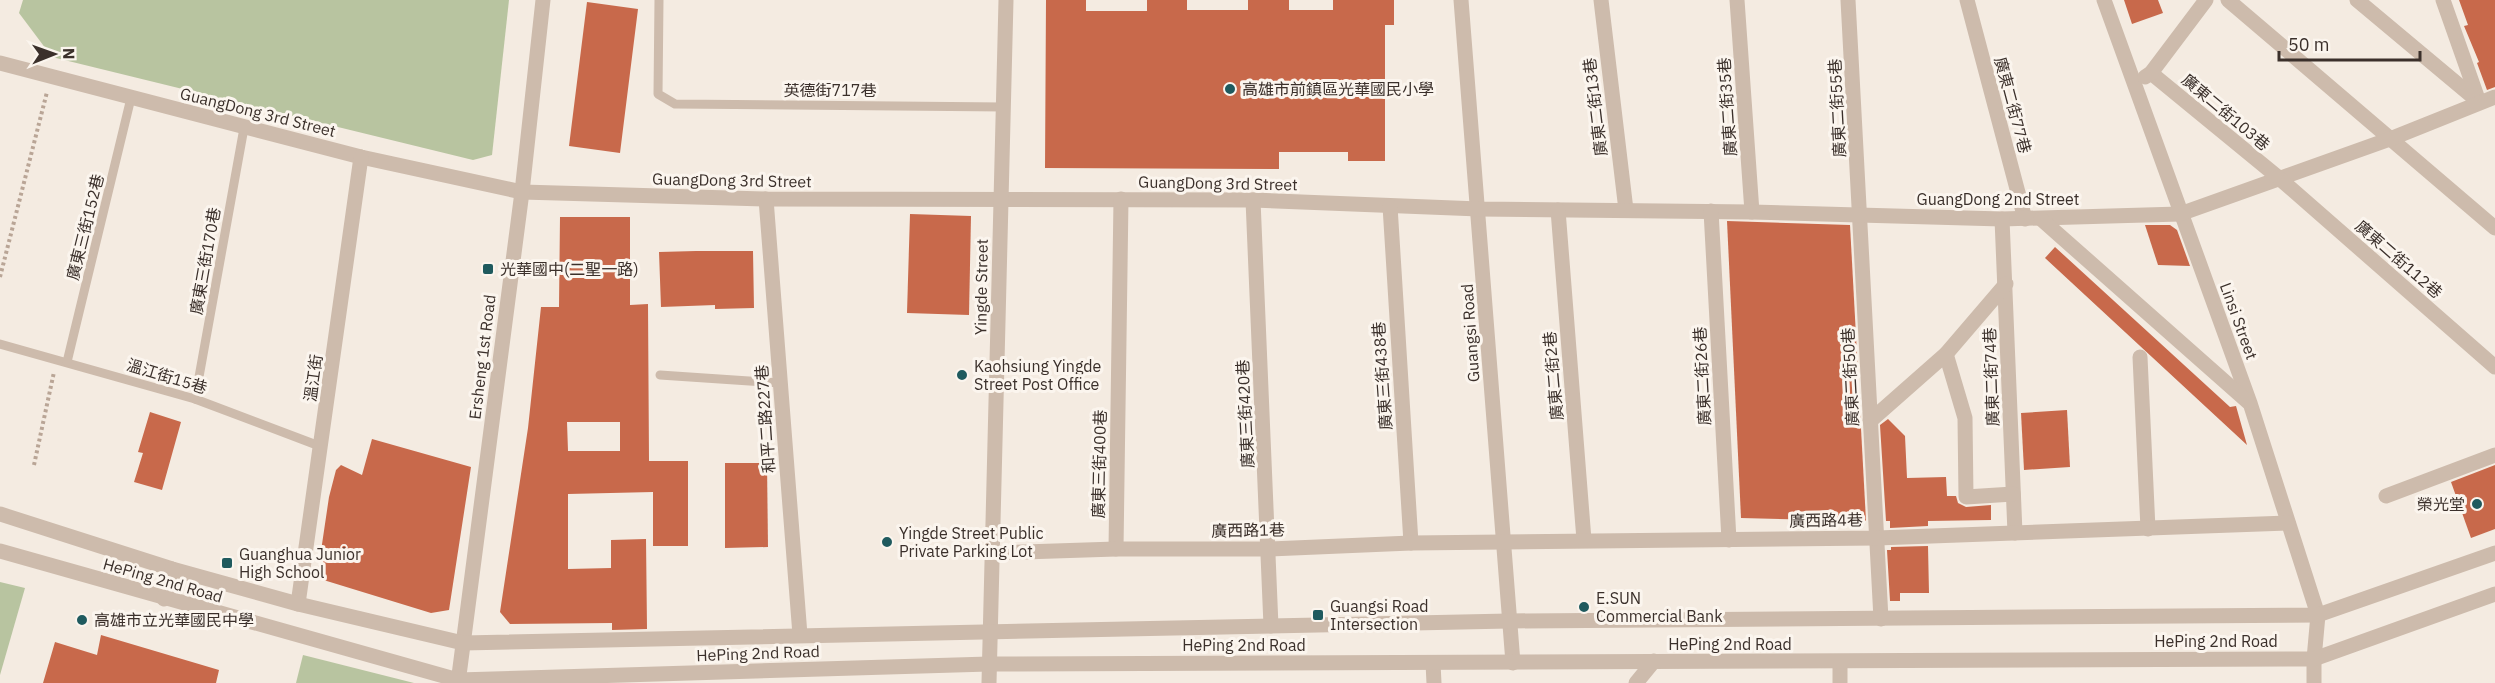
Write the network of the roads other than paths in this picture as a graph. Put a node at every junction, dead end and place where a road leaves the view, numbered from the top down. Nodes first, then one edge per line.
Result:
1 (543, 0) edge
2 (659, 0) edge
3 (1006, 0) edge
4 (1461, 0) edge
5 (1600, 0) edge
6 (1737, 0) edge
7 (1848, 0) edge
8 (1967, 0) edge
9 (2104, 0) edge
10 (2206, 0) edge
11 (2228, 0) edge
12 (2357, 0) edge
13 (2443, 0) edge
14 (0, 63) edge
15 (2151, 73) junction
16 (2134, 85) junction
17 (2495, 97) edge
18 (131, 98) junction
19 (2480, 102) junction
20 (1004, 106) junction
21 (244, 128) junction
22 (2390, 139) junction
23 (361, 157) junction
24 (2279, 178) junction
25 (522, 192) junction
26 (1001, 198) junction
27 (1121, 199) junction
28 (766, 200) junction
29 (1253, 200) junction
30 (1390, 206) junction
31 (1479, 209) junction
32 (1558, 210) junction
33 (1626, 210) junction
34 (1711, 211) junction
35 (1752, 212) junction
36 (2180, 214) junction
37 (1861, 215) junction
38 (2002, 219) junction
39 (2025, 219) junction
40 (2041, 219) junction
41 (2495, 228) edge
42 (2006, 284) junction
43 (0, 344) edge
44 (1946, 354) junction
45 (2140, 357) dead end
46 (67, 362) junction
47 (2495, 368) edge
48 (660, 375) dead end
49 (780, 383) junction
50 (195, 399) junction
51 (2250, 403) junction
52 (1870, 421) junction
53 (322, 447) junction
54 (2495, 455) edge
55 (2013, 494) junction
56 (2386, 496) dead end
57 (0, 514) edge
58 (2288, 523) junction
59 (2148, 529) junction
60 (2015, 533) junction
61 (1876, 538) junction
62 (1584, 540) junction
63 (1729, 540) junction
64 (1503, 542) junction
65 (1411, 543) junction
66 (1116, 549) junction
67 (1269, 549) junction
68 (0, 551) edge
69 (993, 553) junction
70 (2495, 553) edge
71 (172, 569) junction
72 (2495, 594) edge
73 (164, 599) junction
74 (298, 604) junction
75 (2318, 615) junction
76 (1881, 619) junction
77 (1509, 621) junction
78 (1271, 626) junction
79 (991, 632) junction
80 (800, 635) junction
81 (464, 644) junction
82 (2313, 659) junction
83 (1654, 662) junction
84 (1840, 662) junction
85 (1433, 663) junction
86 (1513, 663) junction
87 (989, 664) junction
88 (458, 682) edge
89 (989, 683) edge
90 (1434, 683) edge
91 (1636, 683) edge
92 (1840, 683) edge
93 (2314, 683) edge

1 - 25 street, Ersheng 1st Road
2 - 20 lane, 英德街717巷
3 - 20 street, Yingde Street
4 - 31 street, Guangsi Road
5 - 33 street, 廣東二街13巷
6 - 35 street, 廣東二街35巷
7 - 37 street, 廣東二街55巷
8 - 39 street, 廣東二街77巷
9 - 16 street, Linsi Street
10 - 15 street
11 - 22 street
12 - 19 street
13 - 19 street
14 - 18 street, GuangDong 3rd Street
15 - 16 street
15 - 24 street, 廣東二街103巷
16 - 36 street, Linsi Street
17 - 19 street, GuangDong 2nd Street
18 - 21 street, GuangDong 3rd Street
18 - 46 lane, 廣東三街152巷
19 - 22 street, GuangDong 2nd Street
20 - 26 street, Yingde Street
21 - 23 street, GuangDong 3rd Street
21 - 50 lane, 廣東三街170巷
22 - 24 street, GuangDong 2nd Street
22 - 41 street
23 - 25 street, GuangDong 3rd Street
23 - 53 street, 溫江街
24 - 36 street, GuangDong 2nd Street
24 - 47 street, 廣東二街112巷
25 - 28 street, GuangDong 3rd Street
25 - 81 street, Ersheng 1st Road
26 - 27 street, GuangDong 3rd Street
26 - 28 street, GuangDong 3rd Street
26 - 69 street, Yingde Street
27 - 29 street, GuangDong 3rd Street
27 - 66 street, 廣東三街400巷
28 - 49 street, 和平二路227巷
29 - 30 street, GuangDong 3rd Street
29 - 67 street, 廣東三街420巷
30 - 31 street, GuangDong 3rd Street
30 - 65 street, 廣東三街438巷
31 - 32 street, GuangDong 2nd Street
31 - 64 street, Guangsi Road
32 - 33 street, GuangDong 2nd Street
32 - 62 street, 廣東二街2巷
33 - 34 street, GuangDong 2nd Street
34 - 35 street, GuangDong 2nd Street
34 - 63 street, 廣東二街26巷
35 - 37 street, GuangDong 2nd Street
36 - 40 street, GuangDong 2nd Street
36 - 51 street, Linsi Street
37 - 38 street, GuangDong 2nd Street
37 - 52 street, 廣東二街50巷
38 - 39 street, GuangDong 2nd Street
38 - 42 street, 廣東二街74巷
39 - 40 street, GuangDong 2nd Street
40 - 51 street
42 - 44 street
42 - 55 street, 廣東二街74巷
43 - 46 lane, 溫江街15巷
44 - 52 street
44 - 55 street
45 - 59 street
46 - 50 lane, 溫江街15巷
48 - 49 lane
49 - 80 street, 和平二路227巷
50 - 53 lane, 溫江街15巷
51 - 58 street, Linsi Street
52 - 61 street, 廣東二街50巷
53 - 74 street, 溫江街
54 - 56 street
55 - 60 street, 廣東二街74巷
57 - 71 street, HePing 2nd Road
58 - 59 street, 廣西路4巷
58 - 75 street, Linsi Street
59 - 60 street, 廣西路4巷
60 - 61 street, 廣西路4巷
61 - 63 street, 廣西路4巷
61 - 76 street, 廣東二街50巷
62 - 63 street, 廣西路4巷
62 - 64 street, 廣西路4巷
64 - 65 street, 廣西路1巷
64 - 77 street, Guangsi Road
65 - 67 street, 廣西路1巷
66 - 67 street, 廣西路1巷
66 - 69 street, 廣西路1巷
67 - 78 street, 廣東三街420巷
68 - 73 street, HePing 2nd Road
69 - 79 street, Yingde Street
70 - 75 street, HePing 2nd Road
71 - 73 street
71 - 74 street, HePing 2nd Road
72 - 82 street, HePing 2nd Road
73 - 88 street, HePing 2nd Road
74 - 81 street, HePing 2nd Road
75 - 76 street, HePing 2nd Road
75 - 82 street, Linsi Street
76 - 77 street, HePing 2nd Road
77 - 78 street, HePing 2nd Road
77 - 86 street, Guangsi Road
78 - 79 street, HePing 2nd Road
79 - 80 street, HePing 2nd Road
79 - 87 street, Yingde Street
80 - 81 street, HePing 2nd Road
81 - 88 street, Ersheng 1st Road
82 - 84 street, HePing 2nd Road
82 - 93 street, Linsi Street
83 - 84 street, HePing 2nd Road
83 - 86 street, HePing 2nd Road
83 - 91 street
84 - 92 street
85 - 86 street, HePing 2nd Road
85 - 87 street, HePing 2nd Road
85 - 90 street
87 - 88 street, HePing 2nd Road
87 - 89 street, Yingde Street

